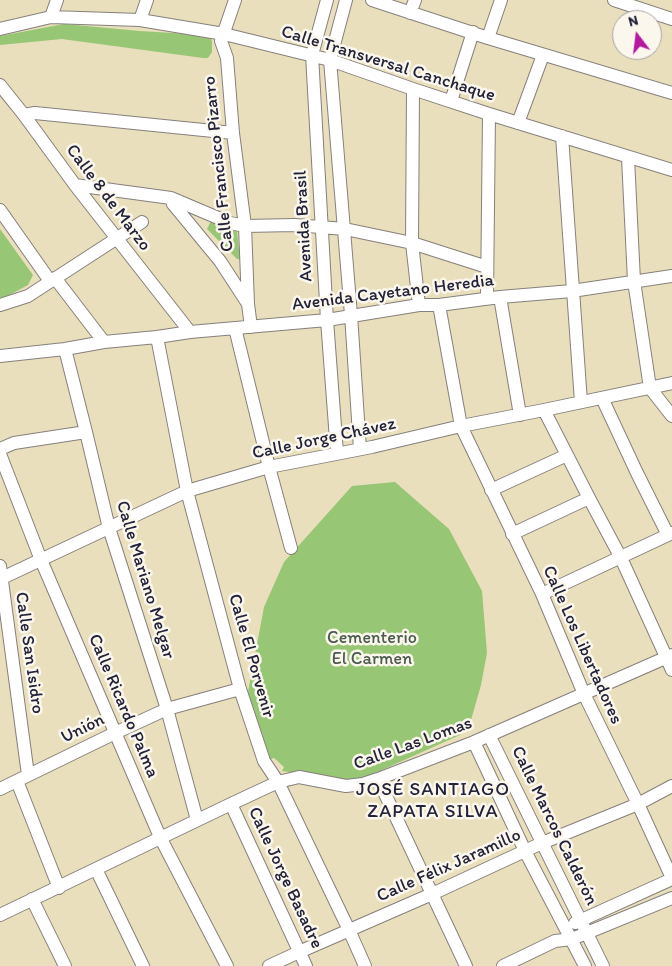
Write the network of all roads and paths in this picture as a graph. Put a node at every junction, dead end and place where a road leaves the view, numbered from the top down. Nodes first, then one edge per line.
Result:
1 (57, 0) edge
2 (146, 0) edge
3 (235, 0) edge
4 (327, 0) edge
5 (346, 0) edge
6 (372, 0) edge
7 (414, 0) edge
8 (501, 0) edge
9 (614, 0) edge
10 (410, 13) junction
11 (51, 17) junction
12 (672, 19) edge
13 (140, 20) junction
14 (0, 29) edge
15 (473, 32) junction
16 (224, 34) junction
17 (488, 38) junction
18 (312, 55) junction
19 (543, 55) junction
20 (330, 60) junction
21 (1, 88) edge
22 (413, 89) junction
23 (672, 94) edge
24 (451, 101) junction
25 (489, 114) junction
26 (24, 115) junction
27 (518, 123) junction
28 (233, 133) junction
29 (562, 136) junction
30 (628, 158) junction
31 (672, 170) edge
32 (672, 175) edge
33 (75, 185) junction
34 (171, 198) junction
35 (0, 210) edge
36 (142, 222) dead end
37 (245, 226) junction
38 (322, 228) junction
39 (344, 229) junction
40 (117, 239) junction
41 (412, 243) junction
42 (487, 267) junction
43 (672, 276) edge
44 (52, 279) junction
45 (634, 281) junction
46 (572, 291) junction
47 (500, 297) junction
48 (487, 298) junction
49 (248, 304) junction
50 (0, 305) edge
51 (419, 305) junction
52 (439, 305) junction
53 (351, 315) junction
54 (327, 320) junction
55 (251, 327) junction
56 (235, 328) junction
57 (190, 332) junction
58 (157, 337) junction
59 (104, 342) junction
60 (65, 349) junction
61 (0, 356) edge
62 (672, 383) edge
63 (650, 388) junction
64 (602, 398) junction
65 (581, 402) junction
66 (544, 410) junction
67 (520, 414) junction
68 (672, 416) edge
69 (461, 426) junction
70 (86, 432) junction
71 (0, 449) edge
72 (360, 449) junction
73 (337, 453) junction
74 (0, 454) edge
75 (567, 455) junction
76 (269, 467) junction
77 (491, 490) junction
78 (187, 491) junction
79 (588, 498) junction
80 (109, 528) junction
81 (512, 534) junction
82 (670, 534) edge
83 (291, 548) dead end
84 (621, 558) junction
85 (41, 560) junction
86 (0, 574) edge
87 (542, 594) junction
88 (670, 661) edge
89 (240, 690) junction
90 (584, 694) junction
91 (167, 709) junction
92 (115, 733) junction
93 (489, 735) junction
94 (474, 742) junction
95 (23, 778) junction
96 (378, 779) junction
97 (278, 782) junction
98 (672, 786) edge
99 (0, 789) edge
100 (231, 804) junction
101 (638, 804) junction
102 (197, 820) junction
103 (160, 837) junction
104 (542, 843) junction
105 (525, 851) junction
106 (96, 869) junction
107 (672, 878) edge
108 (59, 888) junction
109 (432, 894) junction
110 (672, 898) edge
111 (32, 899) junction
112 (0, 915) edge
113 (581, 920) junction
114 (349, 930) junction
115 (587, 932) junction
116 (569, 934) junction
117 (299, 952) junction
118 (65, 966) edge
119 (143, 966) edge
120 (226, 966) edge
121 (269, 966) edge
122 (306, 966) edge
123 (365, 966) edge
124 (466, 966) edge
125 (503, 966) edge
126 (586, 966) edge
127 (603, 966) edge

1 - 11 street
2 - 13 street
3 - 16 street, Calle Francisco Pizarro
4 - 18 street, Avenida Brasil
5 - 20 street
6 - 10 street
7 - 10 street
8 - 17 street
9 - 12 street
10 - 15 street
11 - 13 street, Calle Transversal Canchaque
11 - 14 street, Calle Transversal Canchaque
13 - 16 street, Calle Transversal Canchaque
15 - 17 street
15 - 24 street
16 - 18 street, Calle Transversal Canchaque
16 - 28 street, Calle Francisco Pizarro
17 - 19 street
18 - 20 street, Calle Transversal Canchaque
18 - 38 street, Avenida Brasil
19 - 23 street
19 - 27 street
20 - 22 street, Calle Transversal Canchaque
20 - 39 street
21 - 26 street, Calle 8 de Marzo
22 - 24 street, Calle Transversal Canchaque
22 - 41 street
24 - 25 street, Calle Transversal Canchaque
25 - 27 street, Calle Transversal Canchaque
25 - 42 street
26 - 28 street
26 - 33 street, Calle 8 de Marzo
27 - 29 street, Calle Transversal Canchaque
28 - 37 street, Calle Francisco Pizarro
29 - 30 street, Calle Transversal Canchaque
29 - 46 street
30 - 31 street, Calle Transversal Canchaque
30 - 45 street
31 - 32 street
33 - 34 street
33 - 40 street, Calle 8 de Marzo
34 - 37 street
34 - 49 street
35 - 44 street
36 - 40 street
37 - 38 street
37 - 49 street, Calle Francisco Pizarro
38 - 39 street
38 - 54 street, Avenida Brasil
39 - 41 street
39 - 53 street
40 - 44 street
40 - 57 street, Calle 8 de Marzo
41 - 42 street
41 - 51 street
42 - 48 street
43 - 45 street, Avenida Cayetano Heredia
44 - 50 street
44 - 59 street
45 - 46 street, Avenida Cayetano Heredia
45 - 63 street
46 - 47 street, Avenida Cayetano Heredia
46 - 65 street
47 - 48 street, Avenida Cayetano Heredia
47 - 67 street
48 - 52 street, Avenida Cayetano Heredia
49 - 55 street, Calle Francisco Pizarro
51 - 52 street, Avenida Cayetano Heredia
51 - 53 street, Avenida Cayetano Heredia
52 - 69 street, Calle Los Libertadores
53 - 54 street, Avenida Cayetano Heredia
53 - 72 street
54 - 55 street, Avenida Cayetano Heredia
54 - 73 street, Avenida Brasil
55 - 56 street, Avenida Cayetano Heredia
56 - 57 street, Avenida Cayetano Heredia
56 - 76 street
57 - 58 street, Avenida Cayetano Heredia
58 - 59 street, Avenida Cayetano Heredia
58 - 78 street, Calle El Porvenir
59 - 60 street, Avenida Cayetano Heredia
60 - 61 street, Avenida Cayetano Heredia
60 - 70 street, Calle Mariano Melgar
62 - 63 street, Calle Jorge Chávez
63 - 64 street, Calle Jorge Chávez
63 - 68 street
64 - 65 street, Calle Jorge Chávez
64 - 82 street
65 - 66 street, Calle Jorge Chávez
66 - 67 street, Calle Jorge Chávez
66 - 75 street
67 - 69 street, Calle Jorge Chávez
69 - 72 street, Calle Jorge Chávez
69 - 77 street, Calle Los Libertadores
70 - 71 street
70 - 80 street, Calle Mariano Melgar
72 - 73 street, Calle Jorge Chávez
73 - 76 street, Calle Jorge Chávez
74 - 85 street, Calle Ricardo Palma
75 - 77 street
75 - 79 street
76 - 78 street, Calle Jorge Chávez
76 - 83 street
77 - 81 street, Calle Los Libertadores
78 - 80 street, Calle Jorge Chávez
78 - 89 street, Calle El Porvenir
79 - 81 street
79 - 84 street
80 - 85 street, Calle Jorge Chávez
80 - 91 street, Calle Mariano Melgar
81 - 87 street, Calle Los Libertadores
82 - 84 street
84 - 87 street
84 - 88 street
85 - 86 street, Calle Jorge Chávez
85 - 92 street, Calle Ricardo Palma
86 - 95 street, Calle San Isidro
87 - 90 street, Calle Los Libertadores
88 - 90 street, Calle Las Lomas
89 - 91 street, Unión
89 - 97 street, Calle El Porvenir
90 - 93 street, Calle Las Lomas
90 - 101 street, Calle Los Libertadores
91 - 92 street, Unión
91 - 102 street, Calle Mariano Melgar
92 - 95 street, Unión
92 - 103 street, Calle Ricardo Palma
93 - 94 street, Calle Las Lomas
93 - 104 street, Calle Marcos Calderón
94 - 96 street, Calle Las Lomas
94 - 105 street, Calle Marcos Calderón
95 - 99 street, Unión
95 - 108 street, Calle San Isidro
96 - 97 street, Calle Las Lomas
96 - 109 street
97 - 100 street, Calle Las Lomas
97 - 114 street, Calle El Porvenir
98 - 101 street, Calle Félix Jaramillo
100 - 102 street, Calle Las Lomas
100 - 117 street, Calle Jorge Basadre
101 - 104 street, Calle Félix Jaramillo
101 - 107 street, Calle Los Libertadores
102 - 103 street, Calle Las Lomas
103 - 106 street, Calle Las Lomas
103 - 120 street, Calle Ricardo Palma
104 - 105 street, Calle Félix Jaramillo
104 - 113 street, Calle Marcos Calderón
105 - 109 street, Calle Félix Jaramillo
105 - 116 street, Calle Marcos Calderón
106 - 108 street, Calle Las Lomas
106 - 119 street
107 - 113 street
108 - 111 street, Calle Las Lomas
109 - 114 street, Calle Félix Jaramillo
109 - 124 street
110 - 115 street
111 - 112 street, Calle Las Lomas
111 - 118 street
113 - 115 street, Calle Marcos Calderón
113 - 116 street
114 - 117 street, Calle Félix Jaramillo
114 - 123 street, Calle El Porvenir
115 - 116 street
115 - 127 street, Calle Marcos Calderón
116 - 125 street
116 - 126 street, Calle Marcos Calderón
117 - 121 street, Calle Félix Jaramillo
117 - 122 street, Calle Jorge Basadre

